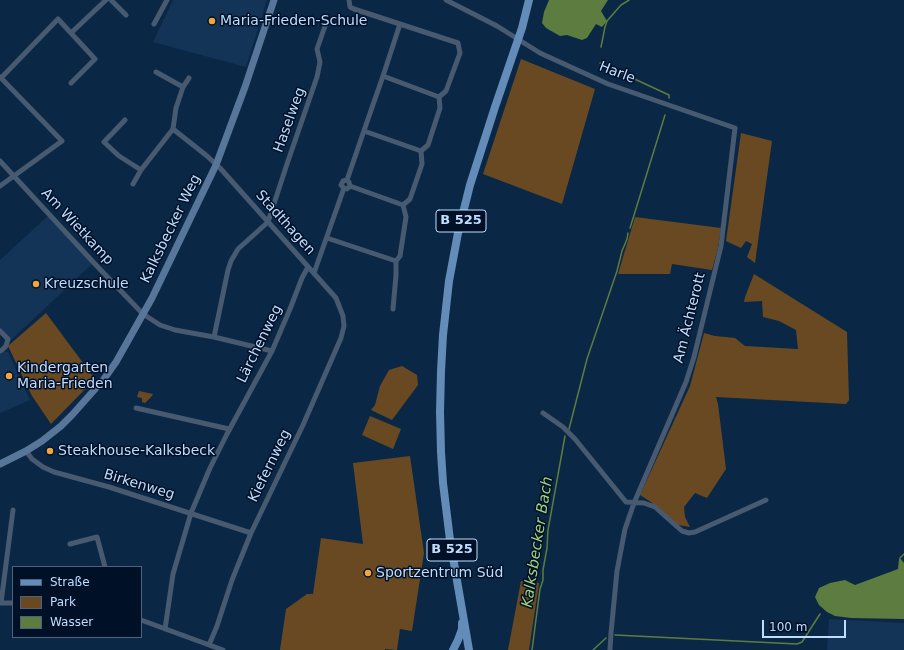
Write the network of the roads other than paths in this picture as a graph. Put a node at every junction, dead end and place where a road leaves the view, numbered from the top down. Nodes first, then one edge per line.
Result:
1 (106, 0) edge
2 (111, 0) edge
3 (168, 0) edge
4 (274, 0) edge
5 (350, 0) edge
6 (446, 0) edge
7 (529, 0) edge
8 (126, 15) dead end
9 (154, 24) dead end
10 (400, 24) junction
11 (325, 26) dead end
12 (70, 33) junction
13 (156, 72) dead end
14 (384, 76) junction
15 (0, 77) edge
16 (189, 78) dead end
17 (70, 83) dead end
18 (183, 87) junction
19 (439, 97) junction
20 (125, 120) dead end
21 (735, 128) joint
22 (173, 129) junction
23 (364, 131) junction
24 (421, 151) junction
25 (0, 161) edge
26 (216, 165) junction
27 (141, 170) junction
28 (14, 175) junction
29 (133, 184) dead end
30 (0, 186) edge
31 (347, 187) junction
32 (403, 205) junction
33 (268, 222) junction
34 (327, 238) junction
35 (396, 261) junction
36 (308, 267) junction
37 (314, 273) junction
38 (336, 298) joint
39 (393, 309) dead end
40 (143, 314) junction
41 (0, 331) edge
42 (214, 337) junction
43 (0, 350) edge
44 (272, 351) junction
45 (136, 408) dead end
46 (543, 413) dead end
47 (229, 429) junction
48 (26, 451) junction
49 (0, 464) edge
50 (766, 500) dead end
51 (634, 503) junction
52 (13, 510) dead end
53 (191, 513) junction
54 (250, 533) junction
55 (70, 544) dead end
56 (105, 566) edge
57 (1, 603) edge
58 (12, 603) edge
59 (463, 617) junction
60 (142, 620) edge
61 (165, 629) junction
62 (209, 645) junction
63 (223, 650) edge
64 (453, 650) edge
65 (469, 650) edge
66 (610, 650) edge

1 - 12 street
2 - 8 street
3 - 9 street
4 - 26 street, Kalksbecker Weg
5 - 10 street
6 - 21 street, Harle
7 - 59 main road, B 525
10 - 14 street
10 - 19 street
11 - 33 street, Haselweg
12 - 15 street
12 - 17 street
13 - 18 street
14 - 19 street
14 - 23 street
15 - 28 street
16 - 18 street
18 - 22 street
19 - 24 street
20 - 27 street
21 - 51 street, Am Ächterott
22 - 26 street, Stadthagen
22 - 27 street
23 - 24 street
23 - 31 street
24 - 32 street
25 - 28 street, Am Wietkamp
26 - 33 street, Stadthagen
26 - 40 street, Kalksbecker Weg
27 - 29 street
28 - 30 street
28 - 40 street, Am Wietkamp
31 - 32 street
31 - 34 street
32 - 35 street
33 - 36 street, Stadthagen
33 - 42 street
34 - 35 street
34 - 37 street
35 - 39 street
36 - 37 street, Stadthagen
36 - 44 street, Lärchenweg
37 - 38 street, Stadthagen
38 - 54 street, Kiefernweg
40 - 42 street, Am Wietkamp
40 - 48 street, Kalksbecker Weg
41 - 43 street
42 - 44 street, Am Wietkamp
44 - 47 street, Lärchenweg
45 - 47 street
46 - 51 street
47 - 53 street, Lärchenweg
48 - 49 street, Kalksbecker Weg
48 - 53 street, Birkenweg
50 - 51 street
51 - 66 street, Am Ächterott
52 - 57 street
53 - 54 street, Birkenweg
53 - 61 street, Lärchenweg
54 - 62 street, Kiefernweg
55 - 56 street
57 - 58 street
59 - 64 main road
59 - 65 main road, B 525
60 - 61 street
61 - 62 street
62 - 63 street

